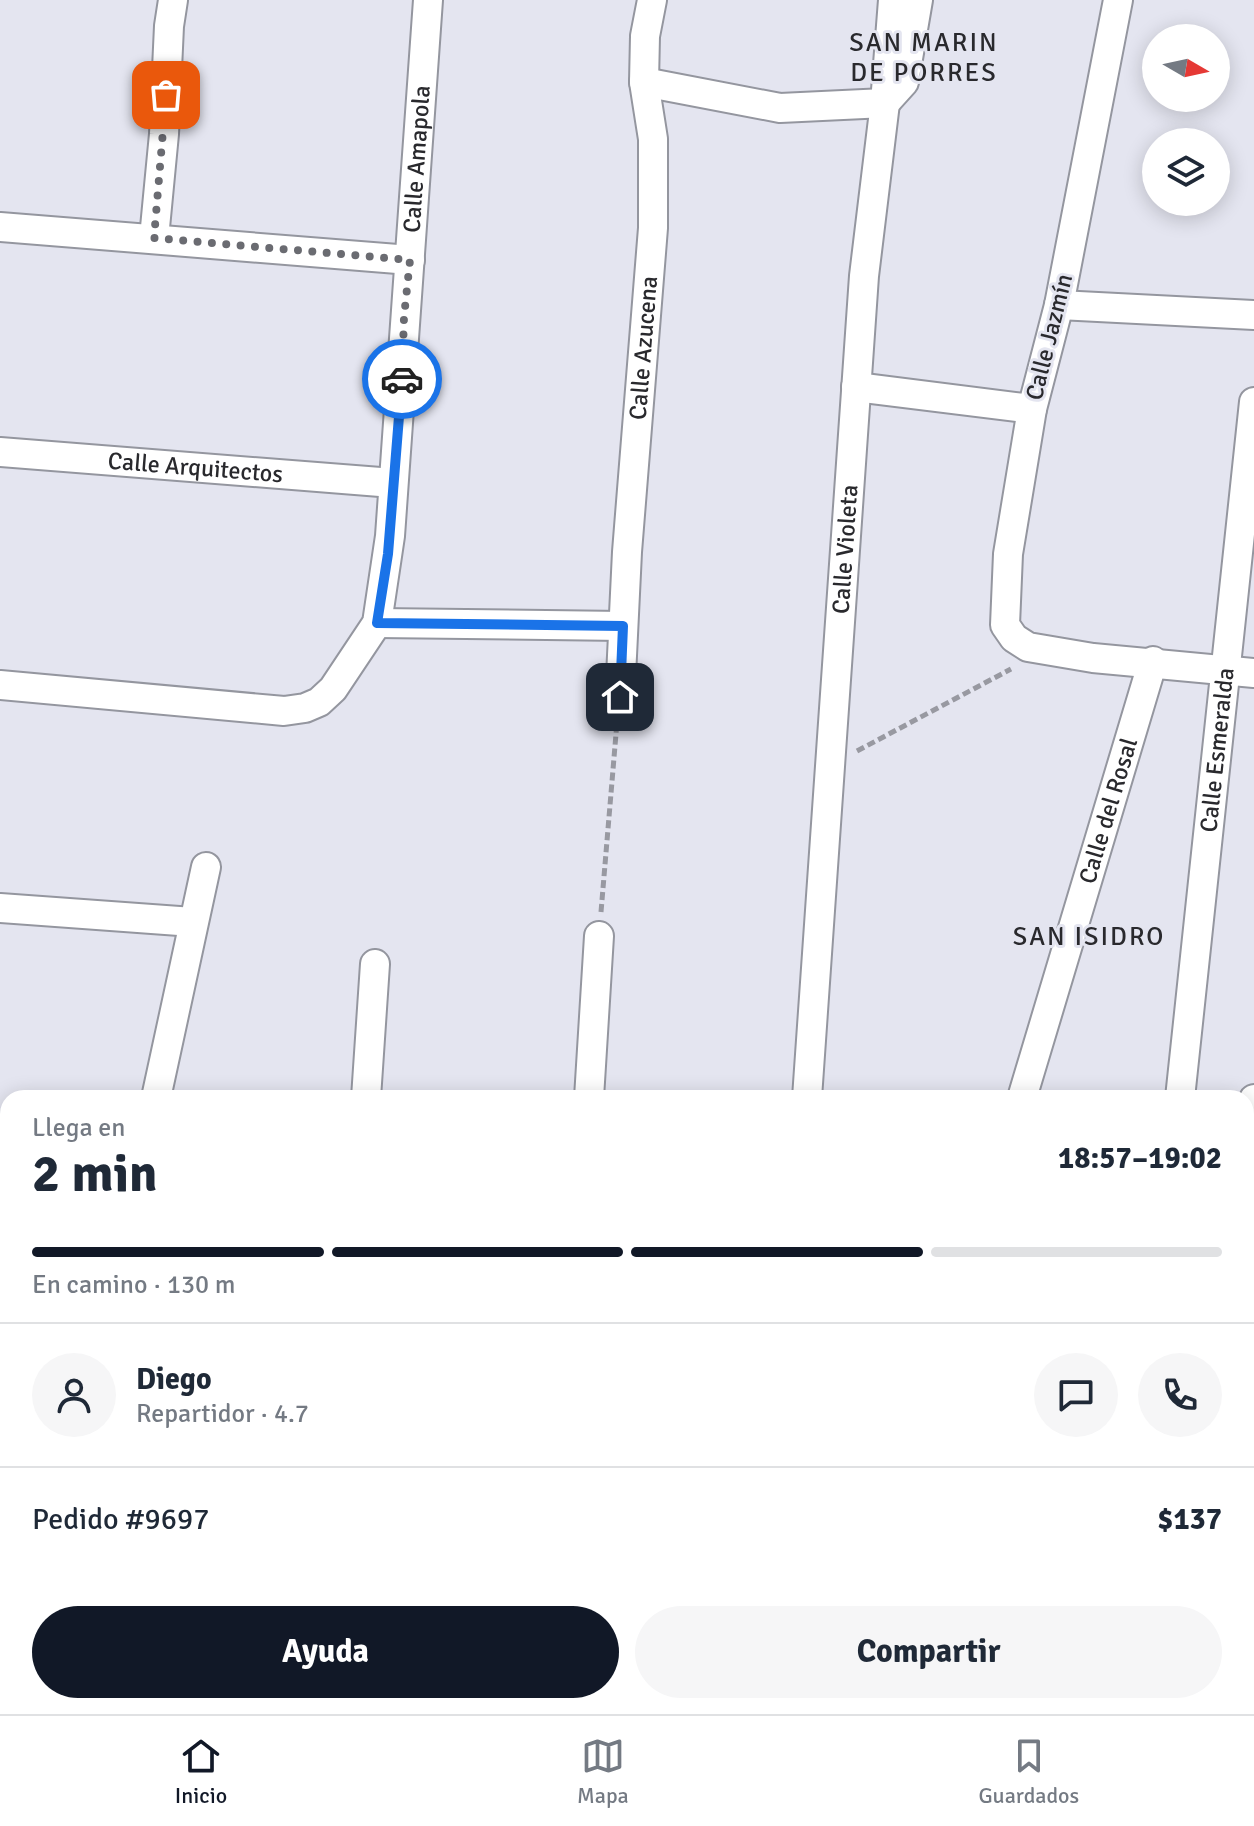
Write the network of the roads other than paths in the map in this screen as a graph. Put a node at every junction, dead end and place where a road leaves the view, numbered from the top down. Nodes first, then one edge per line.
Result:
1 (173, 0) edge
2 (428, 0) edge
3 (652, 0) edge
4 (893, 0) edge
5 (918, 0) edge
6 (1118, 0) edge
7 (644, 82) junction
8 (885, 103) junction
9 (0, 227) edge
10 (154, 238) junction
11 (410, 260) junction
12 (1059, 305) junction
13 (1254, 315) edge
14 (856, 387) junction
15 (1254, 402) edge
16 (1032, 409) junction
17 (0, 452) edge
18 (393, 483) junction
19 (377, 623) junction
20 (623, 626) junction
21 (1153, 661) junction
22 (1225, 670) junction
23 (1254, 673) edge
24 (0, 685) edge
25 (620, 697) road end
26 (206, 867) dead end
27 (0, 908) edge
28 (193, 922) junction
29 (599, 936) road end
30 (375, 964) dead end
31 (158, 1090) edge
32 (367, 1090) edge
33 (589, 1090) edge
34 (808, 1090) edge
35 (1024, 1090) edge
36 (1181, 1090) edge

1 - 10 street
2 - 11 street, Calle Amapola
3 - 7 street, Calle Azucena
4 - 8 street, Calle Violeta
5 - 8 street
6 - 12 street, Calle Jazmín
7 - 8 street
7 - 20 street, Calle Azucena
8 - 14 street, Calle Violeta
9 - 10 street
10 - 11 street
11 - 18 street, Calle Amapola
12 - 13 street
12 - 16 street, Calle Jazmín
14 - 16 street
14 - 34 street, Calle Violeta
15 - 22 street, Calle Esmeralda
16 - 21 street, Calle Jazmín
17 - 18 street, Calle Arquitectos
18 - 19 street, Calle Amapola
19 - 20 street
19 - 24 street, Calle Amapola
20 - 25 street, Calle Azucena
21 - 22 street
21 - 35 street, Calle del Rosal
22 - 23 street
22 - 36 street, Calle Esmeralda
26 - 28 street
27 - 28 street
28 - 31 street
29 - 33 street
30 - 32 street

